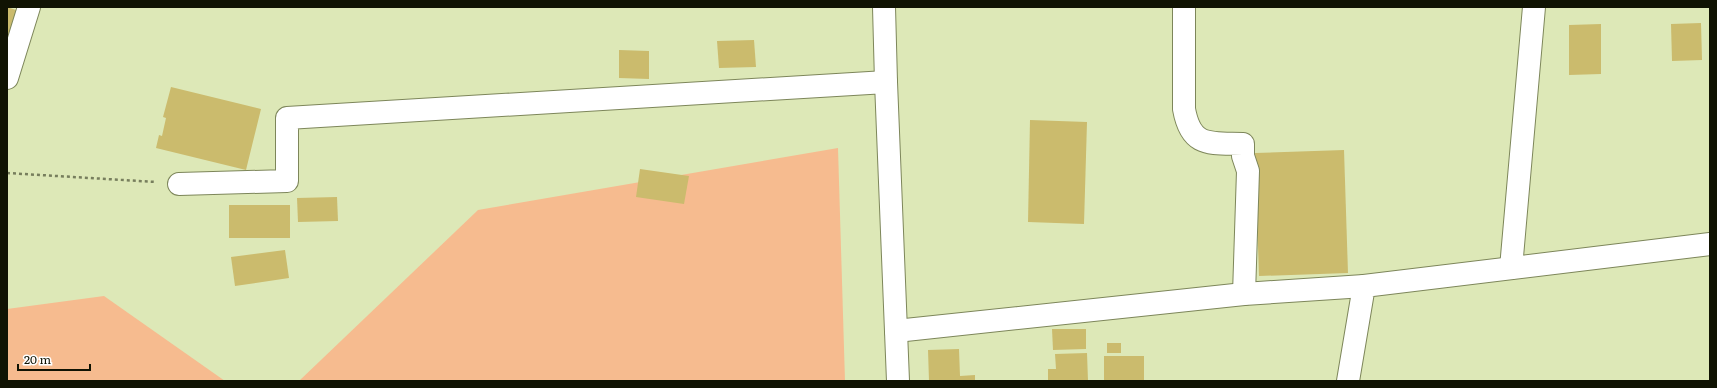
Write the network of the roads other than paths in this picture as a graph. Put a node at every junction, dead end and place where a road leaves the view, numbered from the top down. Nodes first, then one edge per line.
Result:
1 (29, 7) edge
2 (884, 7) edge
3 (1184, 7) edge
4 (1534, 7) edge
5 (7, 78) edge
6 (886, 82) junction
7 (179, 184) road end
8 (1710, 244) edge
9 (1510, 268) junction
10 (1364, 286) junction
11 (1244, 294) junction
12 (896, 332) junction
13 (898, 381) edge
14 (1348, 381) edge

1 - 5 street
2 - 6 street
3 - 11 street
4 - 9 street
6 - 7 street
6 - 12 street
8 - 9 street
9 - 10 street
10 - 11 street
10 - 14 street
11 - 12 street
12 - 13 street

